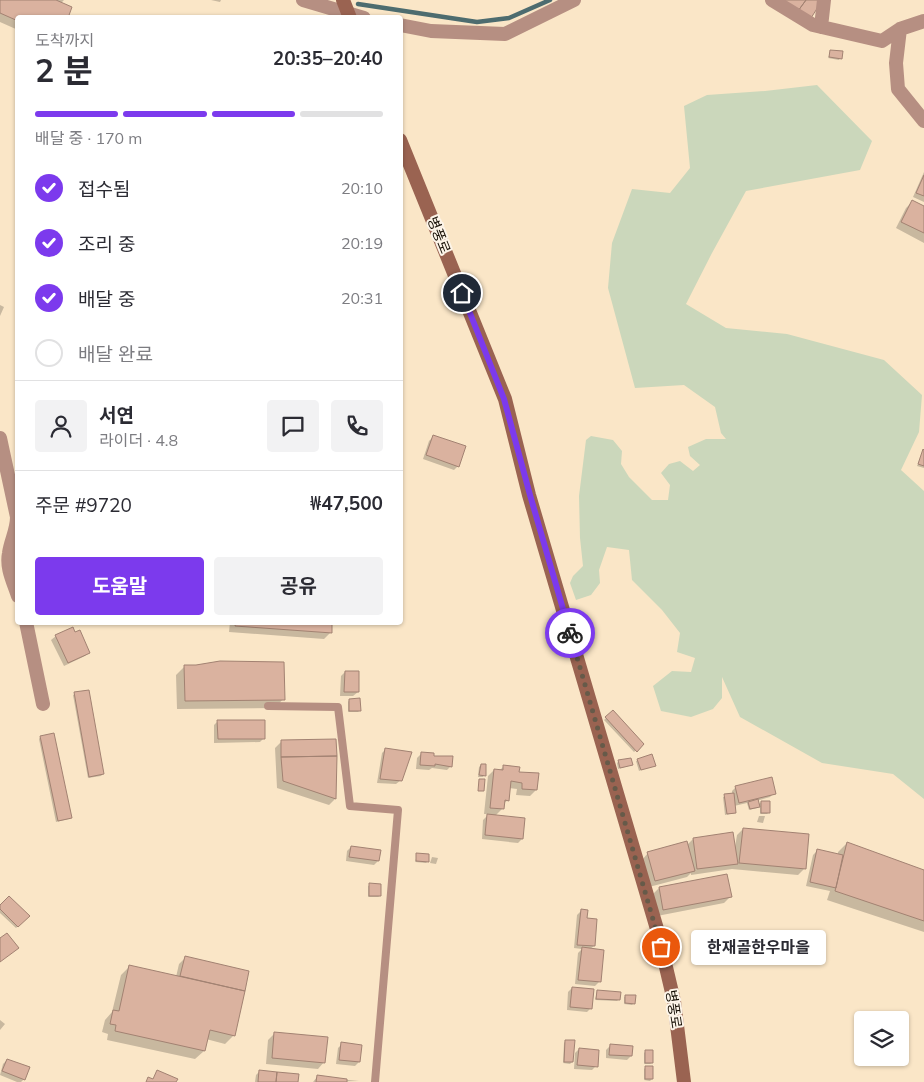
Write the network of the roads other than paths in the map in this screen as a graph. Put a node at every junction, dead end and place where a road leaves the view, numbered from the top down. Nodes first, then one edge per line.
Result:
1 (303, 0) edge
2 (343, 0) edge
3 (574, 0) edge
4 (772, 0) edge
5 (824, 0) edge
6 (347, 15) edge
7 (350, 15) edge
8 (924, 21) edge
9 (403, 26) edge
10 (821, 27) junction
11 (900, 29) junction
12 (924, 121) edge
13 (403, 147) edge
14 (0, 438) edge
15 (15, 508) edge
16 (15, 533) edge
17 (15, 587) edge
18 (27, 625) edge
19 (43, 704) dead end
20 (268, 706) dead end
21 (375, 1082) edge
22 (684, 1082) edge

1 - 6 street
2 - 7 main road
3 - 9 street
4 - 10 street
5 - 10 street
8 - 11 street
10 - 11 street
11 - 12 street
13 - 22 main road, 병풍로
14 - 15 street
16 - 17 street
18 - 19 street
20 - 21 lane

